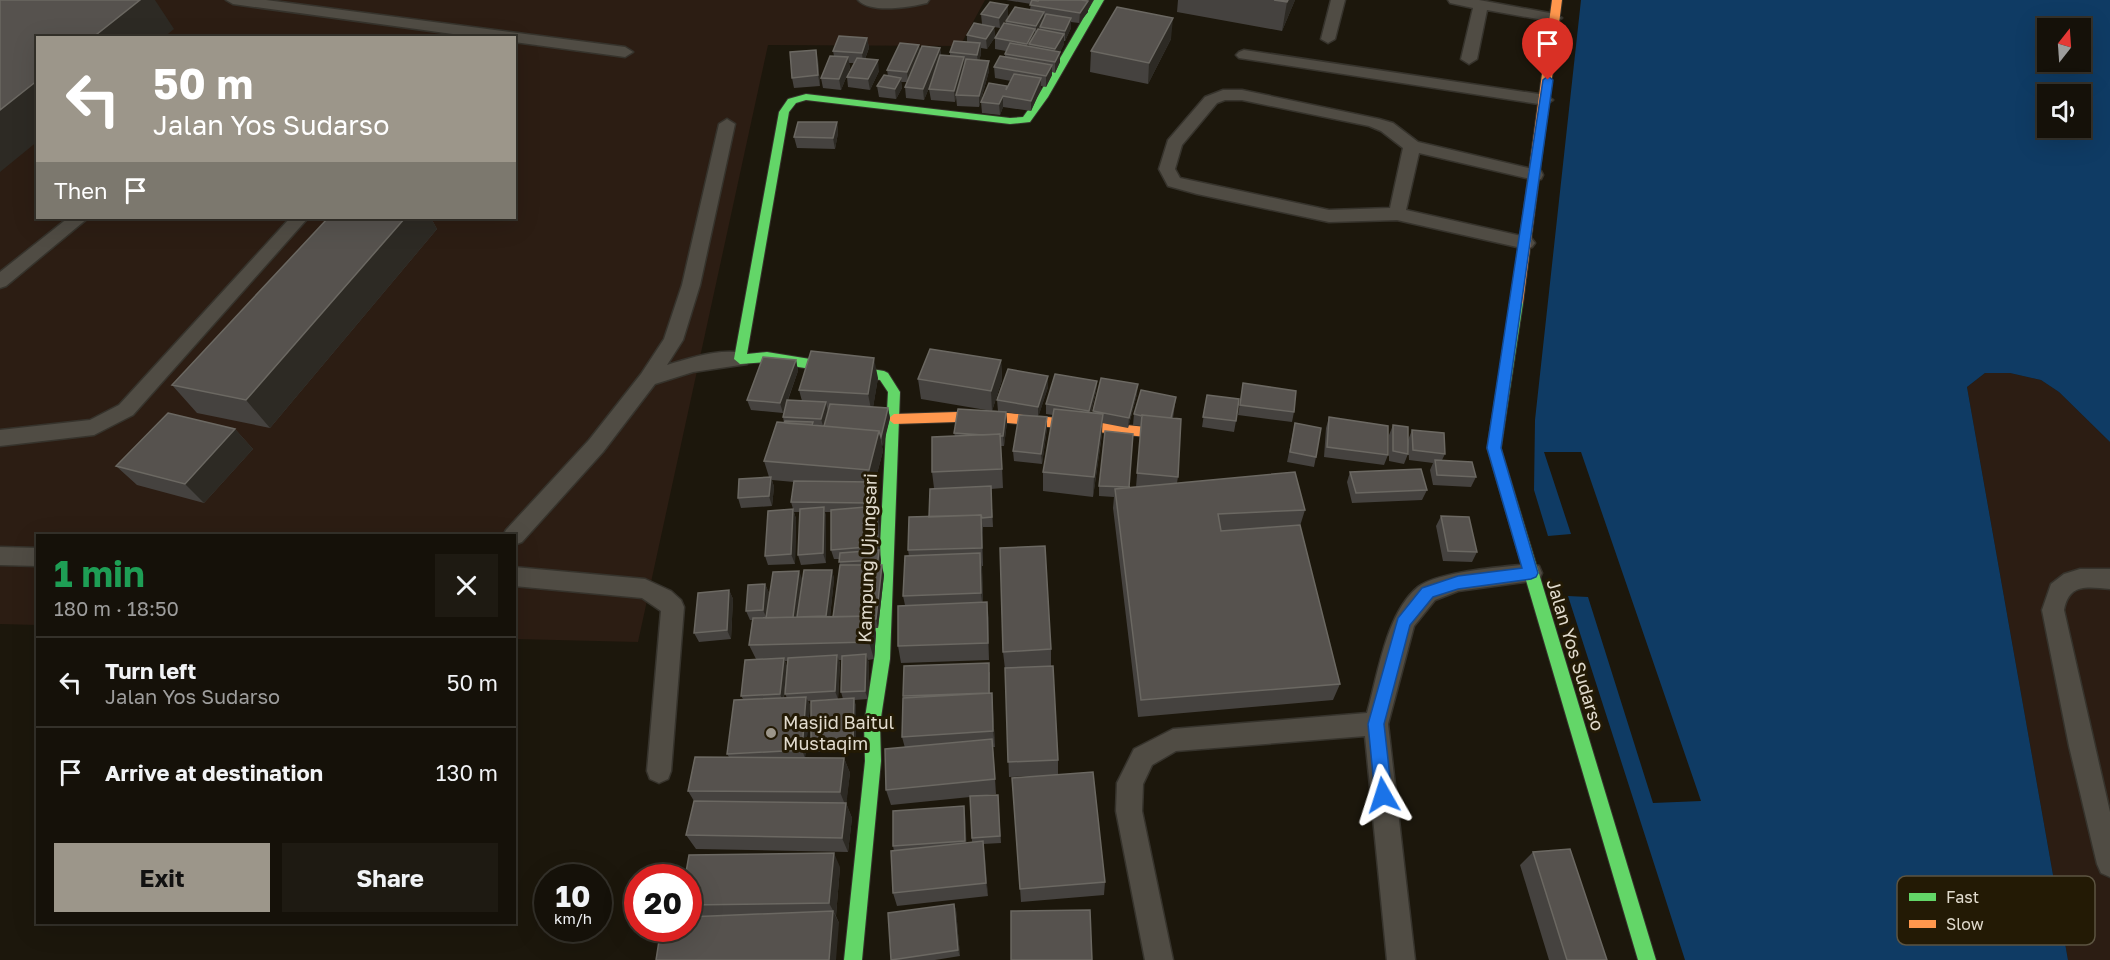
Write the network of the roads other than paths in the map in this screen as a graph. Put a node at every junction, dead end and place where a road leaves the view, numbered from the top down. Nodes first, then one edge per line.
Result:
1 (233, 0) edge
2 (865, 0) edge
3 (922, 0) edge
4 (1099, 0) edge
5 (1338, 0) edge
6 (1455, 0) edge
7 (1557, 0) edge
8 (1482, 5) junction
9 (1555, 18) junction
10 (504, 36) edge
11 (516, 38) edge
12 (1328, 39) dead end
13 (625, 52) dead end
14 (1244, 55) dead end
15 (1468, 59) dead end
16 (1545, 100) junction
17 (727, 124) dead end
18 (1412, 146) junction
19 (1535, 175) junction
20 (1397, 214) junction
21 (78, 219) edge
22 (298, 219) edge
23 (1526, 243) junction
24 (0, 282) edge
25 (740, 359) junction
26 (648, 379) junction
27 (894, 419) junction
28 (1155, 433) edge
29 (0, 438) edge
30 (516, 534) edge
31 (0, 556) edge
32 (36, 557) edge
33 (1531, 573) junction
34 (516, 576) edge
35 (2110, 579) edge
36 (1376, 724) junction
37 (659, 771) dead end
38 (2110, 864) edge
39 (853, 960) edge
40 (1159, 960) edge
41 (1401, 960) edge
42 (1647, 960) edge

1 - 10 lane
2 - 3 lane
4 - 25 street
5 - 12 lane
6 - 8 lane
7 - 9 street, Jalan Yos Sudarso
8 - 9 lane
8 - 15 lane
9 - 16 street, Jalan Yos Sudarso
11 - 13 lane
14 - 16 lane
16 - 19 street, Jalan Yos Sudarso
17 - 26 lane
18 - 19 lane
18 - 20 lane
18 - 20 lane
19 - 23 street, Jalan Yos Sudarso
20 - 23 lane
21 - 24 lane
22 - 29 lane
23 - 33 street, Jalan Yos Sudarso
25 - 26 lane
25 - 27 street, Kampung Ujungsari
26 - 30 lane
27 - 28 street
27 - 39 street, Kampung Ujungsari
31 - 32 lane
33 - 36 lane
33 - 42 street, Jalan Yos Sudarso
34 - 37 lane
35 - 38 lane
36 - 40 lane
36 - 41 lane

